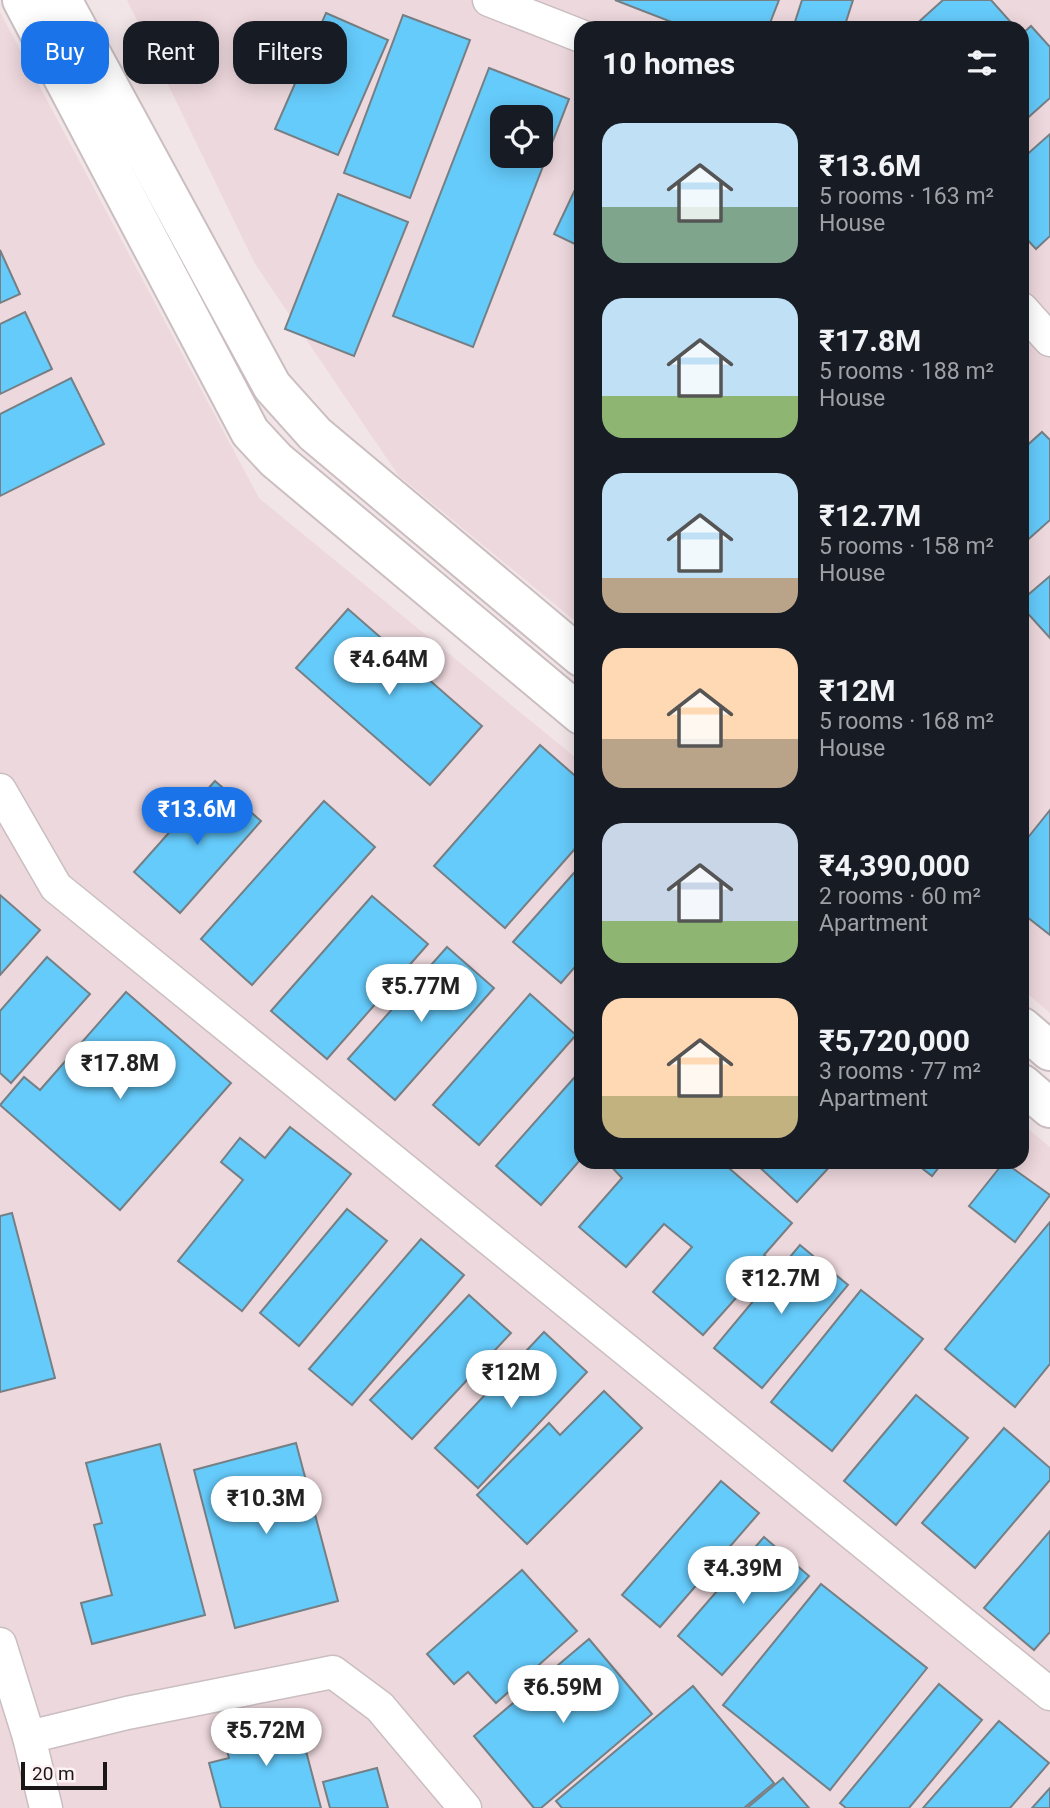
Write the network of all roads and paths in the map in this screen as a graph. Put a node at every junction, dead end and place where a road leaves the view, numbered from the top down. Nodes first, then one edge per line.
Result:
1 (22, 0) edge
2 (62, 0) edge
3 (489, 0) edge
4 (574, 33) edge
5 (1029, 318) edge
6 (1050, 340) edge
7 (574, 651) edge
8 (574, 709) edge
9 (0, 790) edge
10 (1029, 1033) edge
11 (1050, 1051) edge
12 (0, 1644) edge
13 (1050, 1694) edge
14 (29, 1737) junction
15 (46, 1808) edge
16 (465, 1808) edge

1 - 8 street
2 - 7 street
3 - 4 street
5 - 6 street
9 - 13 street
10 - 11 street
12 - 14 street
14 - 15 street
14 - 16 street

